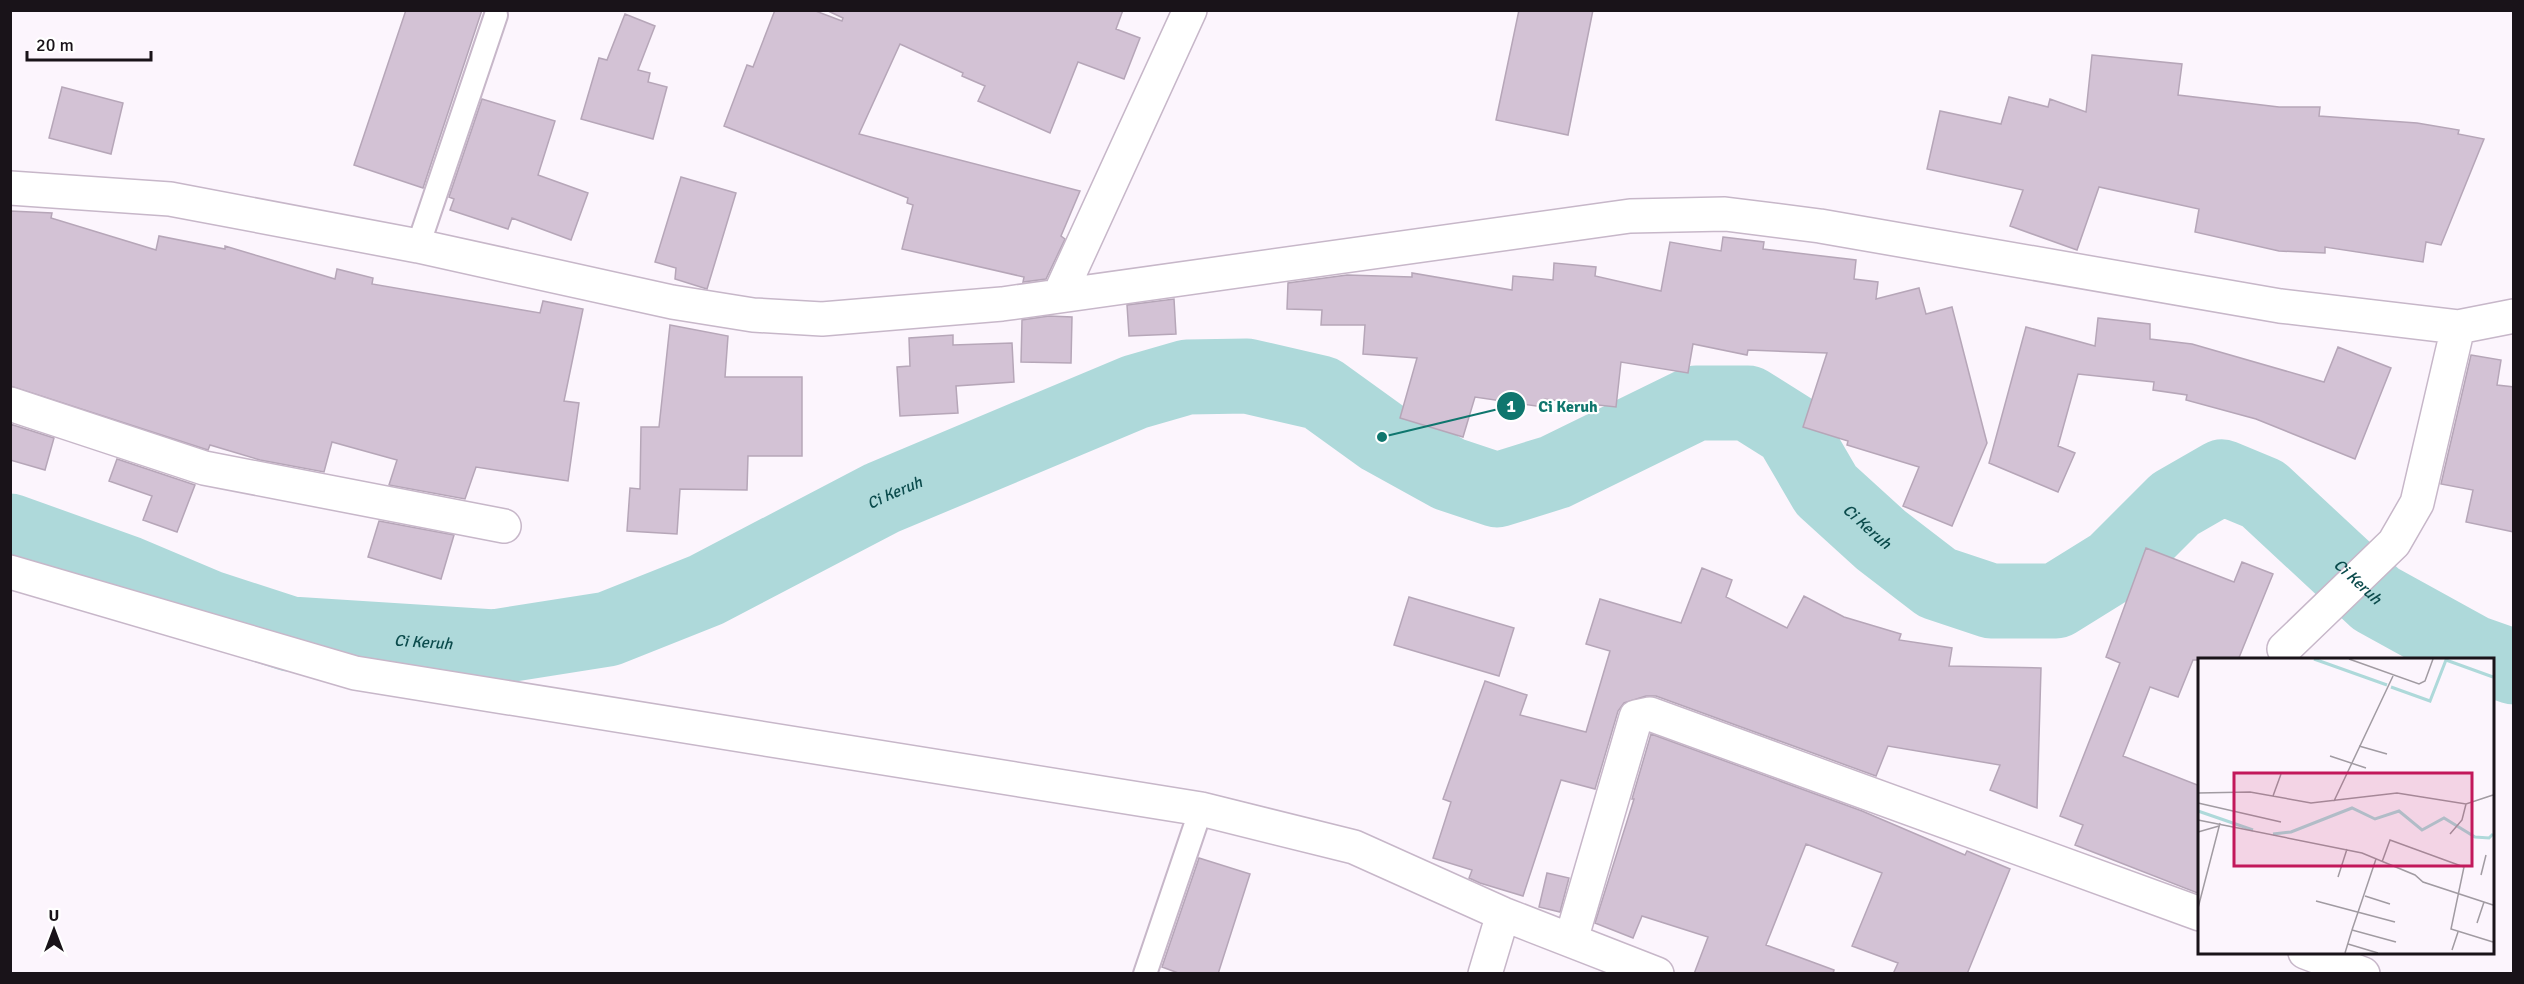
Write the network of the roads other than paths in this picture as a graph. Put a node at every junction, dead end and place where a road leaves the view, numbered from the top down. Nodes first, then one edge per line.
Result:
1 (1190, 10) edge
2 (496, 15) dead end
3 (10, 188) edge
4 (418, 246) junction
5 (1059, 296) junction
6 (2514, 316) edge
7 (2457, 327) junction
8 (10, 404) edge
9 (504, 526) dead end
10 (10, 572) edge
11 (2284, 649) dead end
12 (1201, 809) junction
13 (2198, 913) edge
14 (1503, 914) junction
15 (1571, 940) junction
16 (2310, 954) edge
17 (1145, 974) edge
18 (1485, 974) edge
19 (1658, 974) edge
20 (2363, 974) edge

1 - 5 street
2 - 4 lane
3 - 4 street
4 - 5 street
5 - 7 street
6 - 7 street
7 - 11 street
8 - 9 street
10 - 12 street
12 - 14 street
12 - 17 lane
13 - 15 street
14 - 15 street
14 - 18 street
15 - 19 street
16 - 20 street

